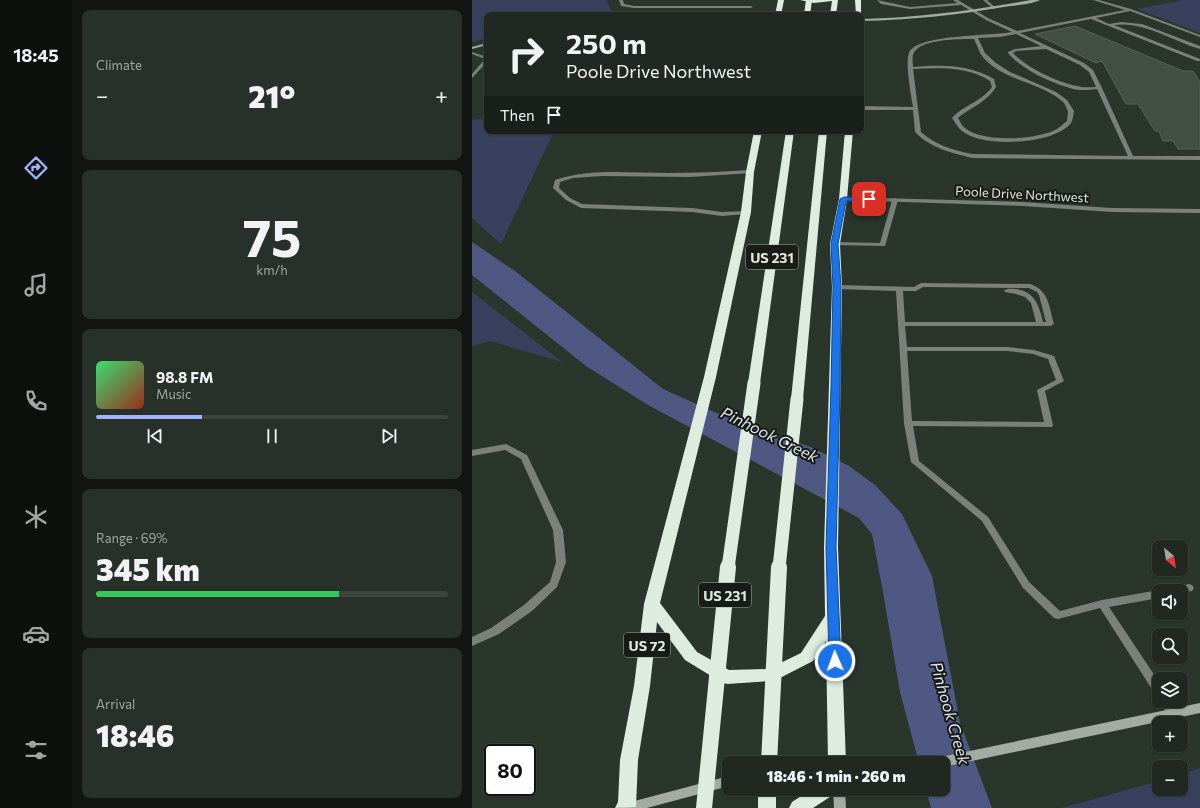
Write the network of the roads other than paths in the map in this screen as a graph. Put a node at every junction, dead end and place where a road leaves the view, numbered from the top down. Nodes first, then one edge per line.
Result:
1 (621, 0) edge
2 (782, 0) edge
3 (803, 0) edge
4 (809, 0) edge
5 (830, 0) edge
6 (835, 0) edge
7 (858, 0) edge
8 (878, 0) edge
9 (954, 0) edge
10 (985, 0) edge
11 (1038, 0) edge
12 (1095, 0) edge
13 (1022, 1) edge
14 (961, 4) junction
15 (751, 7) dead end
16 (994, 8) junction
17 (1130, 10) junction
18 (975, 11) junction
19 (779, 12) edge
20 (807, 12) edge
21 (833, 12) edge
22 (859, 12) edge
23 (1091, 18) junction
24 (864, 20) edge
25 (1108, 25) junction
26 (1017, 32) junction
27 (1200, 36) edge
28 (976, 38) junction
29 (484, 45) edge
30 (1049, 47) junction
31 (472, 48) edge
32 (1200, 48) edge
33 (472, 54) edge
34 (484, 57) edge
35 (1200, 60) edge
36 (484, 62) edge
37 (911, 68) junction
38 (472, 77) edge
39 (1100, 88) junction
40 (864, 108) edge
41 (916, 109) junction
42 (757, 134) edge
43 (790, 134) edge
44 (823, 134) edge
45 (849, 134) edge
46 (1131, 157) junction
47 (1200, 158) edge
48 (750, 172) junction
49 (844, 199) junction
50 (895, 200) junction
51 (1200, 211) edge
52 (746, 212) junction
53 (835, 244) junction
54 (837, 287) junction
55 (899, 289) junction
56 (916, 289) junction
57 (901, 324) junction
58 (1040, 324) junction
59 (903, 349) junction
60 (908, 423) junction
61 (472, 453) edge
62 (1152, 595) edge
63 (652, 604) junction
64 (1102, 604) junction
65 (834, 618) junction
66 (472, 642) edge
67 (1152, 680) edge
68 (1170, 708) edge
69 (1200, 708) edge
70 (1174, 714) junction
71 (769, 756) edge
72 (838, 756) edge
73 (950, 760) edge
74 (722, 783) edge
75 (768, 796) edge
76 (817, 796) edge
77 (839, 796) edge
78 (626, 808) edge
79 (704, 808) edge
80 (767, 808) edge
81 (798, 808) edge
82 (840, 808) edge

1 - 15 street
2 - 19 highway
3 - 5 highway
4 - 20 highway, bridge
6 - 21 highway
7 - 22 highway
8 - 14 street
9 - 14 street
10 - 16 street
11 - 13 street
12 - 17 street
13 - 16 street
14 - 18 street
16 - 18 street
17 - 23 street
17 - 27 street
18 - 24 street
18 - 26 street
23 - 25 street
23 - 26 street
25 - 32 street
25 - 35 street
26 - 28 street
26 - 30 street
28 - 37 street
28 - 37 street
29 - 31 street
30 - 39 street
30 - 39 street
33 - 34 street
36 - 38 street
37 - 41 street
39 - 46 street
40 - 41 street
41 - 46 street
42 - 48 highway, US 72
43 - 79 highway, US 231, bridge
44 - 71 highway, US 231, bridge
45 - 49 highway
46 - 47 street
48 - 52 highway, US 72
48 - 52 street
49 - 50 street, Poole Drive Northwest
49 - 53 highway
50 - 51 street, Poole Drive Northwest
50 - 53 street
52 - 63 highway, US 72
53 - 54 highway
54 - 55 street
54 - 65 highway
55 - 56 street
55 - 57 street
56 - 58 street
56 - 58 street
57 - 58 street
57 - 59 street
59 - 60 street
59 - 60 street
60 - 64 street
61 - 66 street
62 - 64 street
63 - 65 highway
63 - 78 highway, US 72
64 - 67 street
65 - 72 highway
68 - 70 street
69 - 70 street
70 - 73 street
74 - 78 street
75 - 80 highway
76 - 81 highway
77 - 82 street

